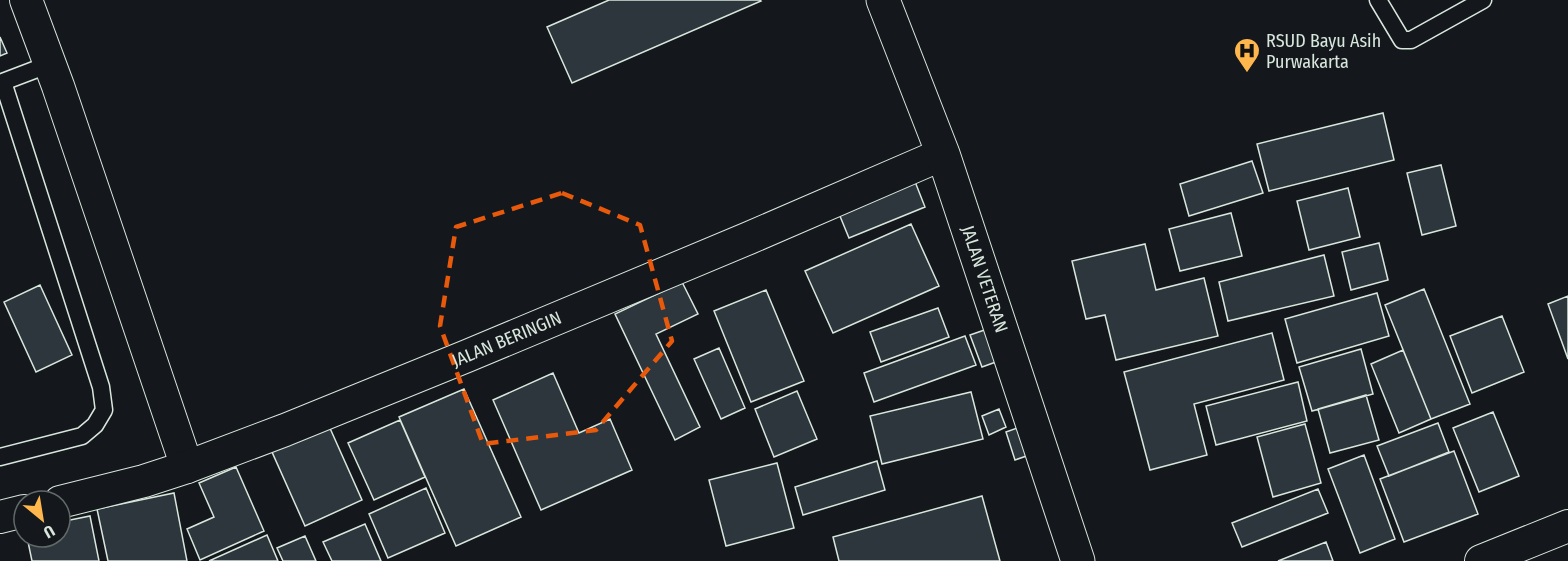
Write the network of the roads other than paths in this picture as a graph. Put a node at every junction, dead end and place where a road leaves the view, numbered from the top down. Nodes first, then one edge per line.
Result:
1 (26, 0) edge
2 (883, 0) edge
3 (1378, 0) edge
4 (1483, 0) edge
5 (50, 64) junction
6 (2, 83) edge
7 (943, 154) junction
8 (0, 457) edge
9 (187, 467) junction
10 (72, 499) edge
11 (1568, 526) edge
12 (1078, 561) edge
13 (1481, 561) edge

1 - 5 street
2 - 7 highway, JALAN VETERAN
3 - 4 lane
5 - 6 lane
5 - 9 street
6 - 8 lane
7 - 9 street, JALAN BERINGIN
7 - 12 highway, JALAN VETERAN
9 - 10 street, JALAN BERINGIN
11 - 13 street

